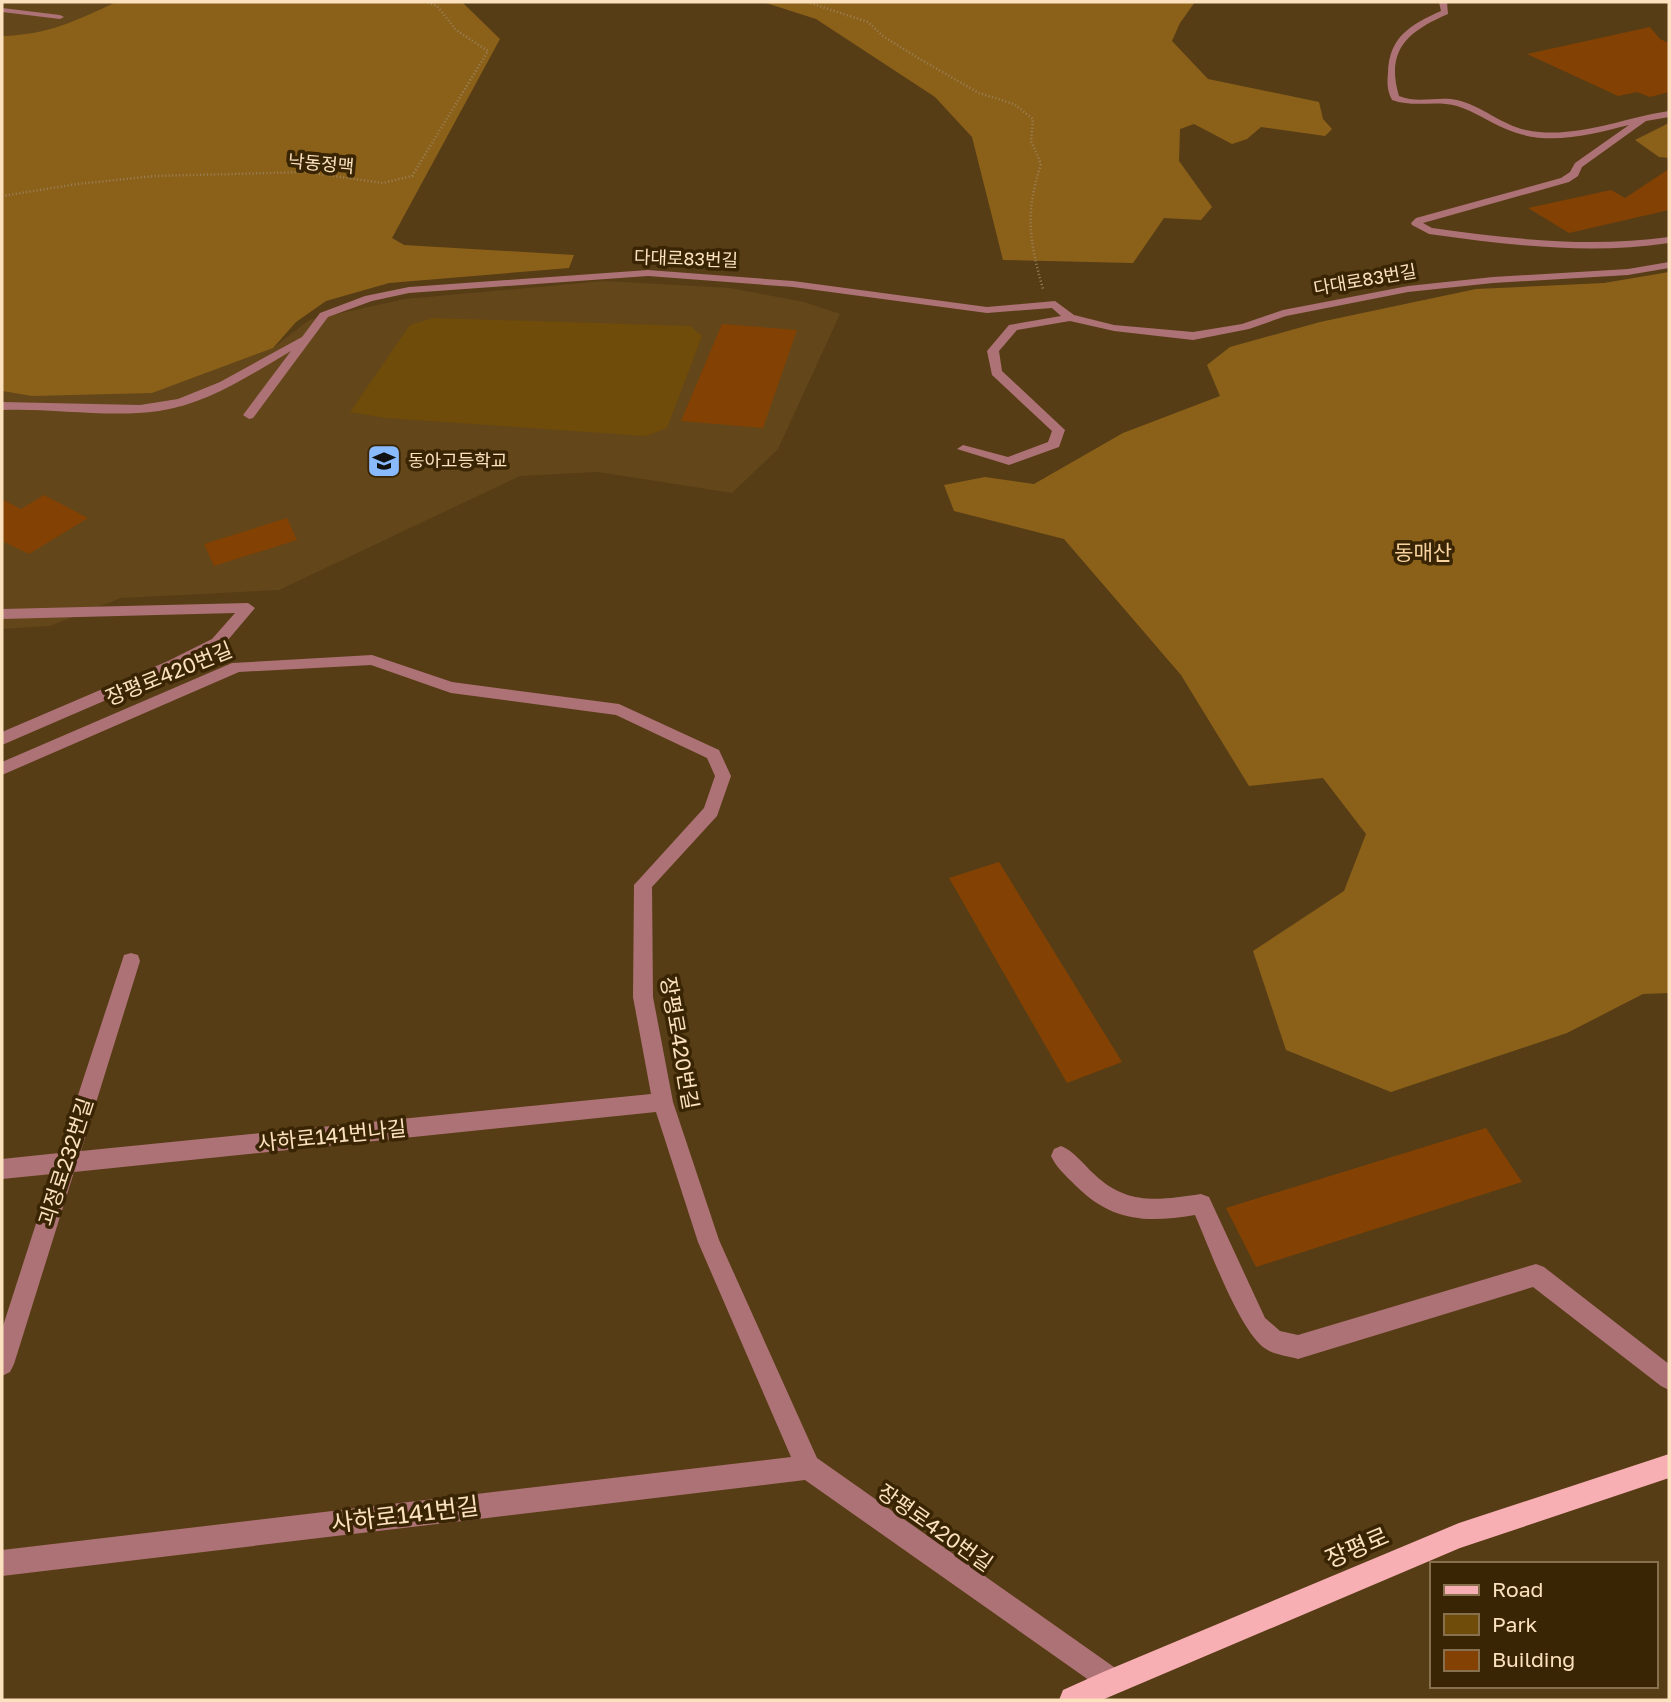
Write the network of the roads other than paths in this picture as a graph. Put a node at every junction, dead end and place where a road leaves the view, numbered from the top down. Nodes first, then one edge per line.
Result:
1 (19, 2) edge
2 (1443, 2) edge
3 (2, 12) edge
4 (15, 12) junction
5 (60, 17) dead end
6 (1669, 114) edge
7 (1642, 120) junction
8 (1669, 240) edge
9 (1669, 265) edge
10 (1070, 318) junction
11 (308, 336) junction
12 (2, 406) edge
13 (249, 415) dead end
14 (964, 449) dead end
15 (2, 614) edge
16 (2, 738) edge
17 (2, 769) edge
18 (131, 961) dead end
19 (663, 1102) junction
20 (1061, 1156) dead end
21 (66, 1163) junction
22 (2, 1169) edge
23 (2, 1364) edge
24 (1669, 1378) edge
25 (1669, 1466) edge
26 (808, 1467) junction
27 (2, 1563) edge
28 (1112, 1681) junction
29 (1073, 1700) edge

1 - 4 street
2 - 7 street
3 - 4 street
4 - 5 street
6 - 7 street
7 - 8 street
9 - 10 street, 다대로83번길
10 - 11 street, 다대로83번길
10 - 14 street, 다대로83번길
11 - 12 street
11 - 13 street
15 - 16 street
17 - 19 street, 장평로420번길
18 - 21 street, 괴정로232번길
19 - 21 street, 사하로141번나길
19 - 26 street, 장평로420번길
20 - 24 street
21 - 22 street, 사하로141번나길
21 - 23 street, 괴정로232번길
25 - 28 main road, 장평로
26 - 27 street, 사하로141번길
26 - 28 street, 장평로420번길
28 - 29 main road, 장평로

